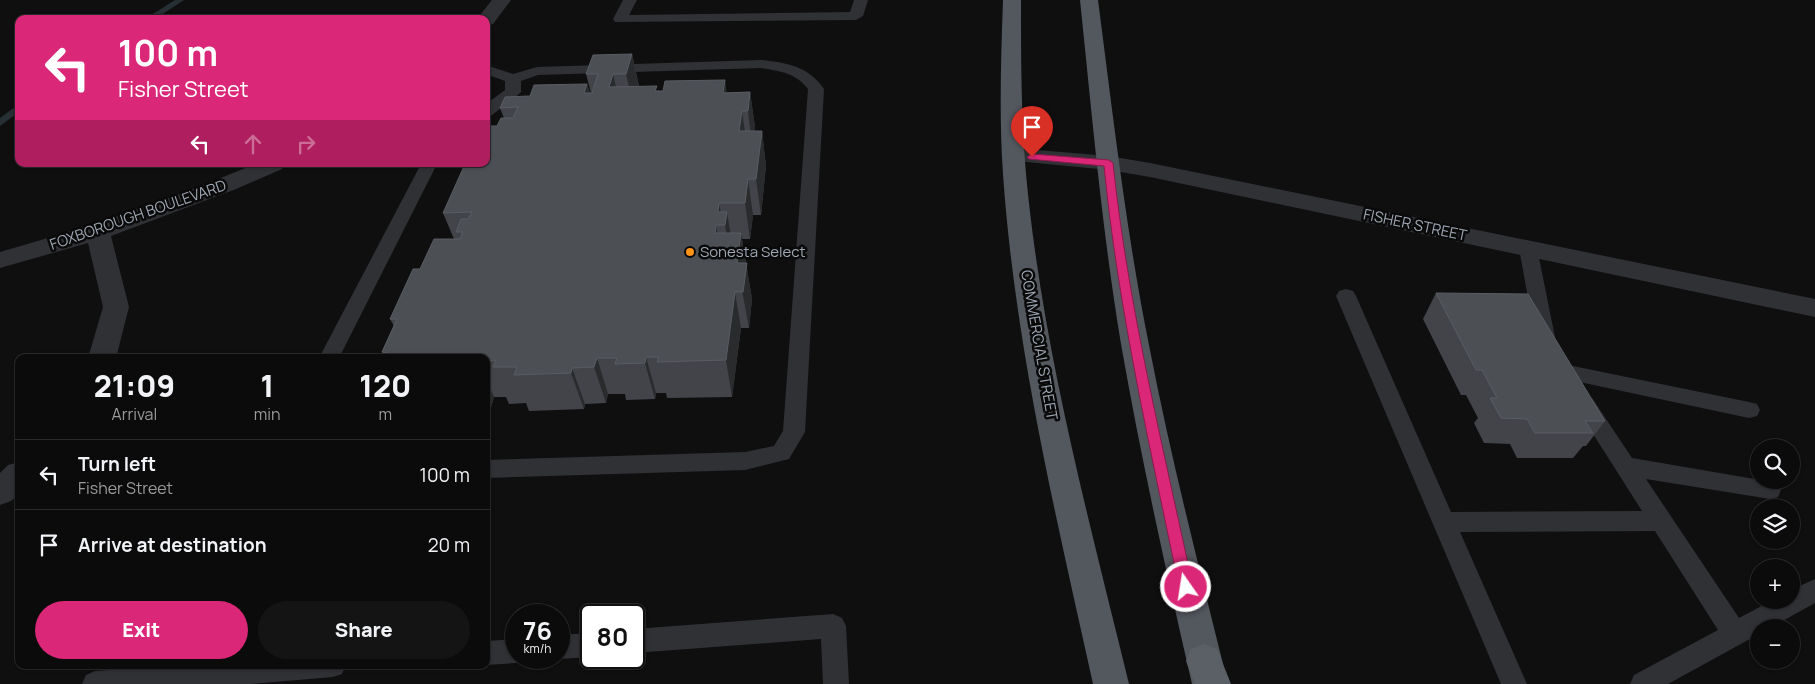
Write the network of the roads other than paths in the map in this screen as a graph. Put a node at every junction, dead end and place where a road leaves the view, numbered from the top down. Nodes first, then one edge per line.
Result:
1 (502, 0) edge
2 (630, 0) edge
3 (861, 0) edge
4 (1012, 0) edge
5 (1089, 0) edge
6 (490, 15) edge
7 (490, 71) edge
8 (519, 89) junction
9 (490, 109) edge
10 (1013, 155) junction
11 (1109, 163) junction
12 (267, 167) edge
13 (427, 167) edge
14 (98, 232) junction
15 (1528, 248) junction
16 (0, 260) edge
17 (1346, 296) dead end
18 (1815, 308) edge
19 (103, 354) edge
20 (331, 354) edge
21 (1563, 372) junction
22 (1749, 410) dead end
23 (1625, 466) junction
24 (490, 469) edge
25 (1770, 490) dead end
26 (1661, 521) junction
27 (1444, 522) junction
28 (1815, 590) edge
29 (1735, 634) junction
30 (645, 640) edge
31 (505, 652) edge
32 (490, 653) edge
33 (283, 669) edge
34 (1209, 676) edge
35 (95, 684) edge
36 (836, 684) edge
37 (1111, 684) edge
38 (1514, 684) edge
39 (1644, 684) edge

1 - 6 street
2 - 3 lane
4 - 10 highway, COMMERCIAL STREET
5 - 11 highway
7 - 8 lane
8 - 9 lane
8 - 24 lane
10 - 11 street, FISHER STREET
10 - 37 highway, COMMERCIAL STREET
11 - 15 street, FISHER STREET
11 - 34 highway
12 - 14 street, FOXBOROUGH BOULEVARD
13 - 20 lane
14 - 16 street, FOXBOROUGH BOULEVARD
14 - 19 street
15 - 18 street, FISHER STREET
15 - 21 lane
17 - 27 lane
21 - 22 lane
21 - 23 lane
23 - 25 lane
23 - 26 lane
26 - 27 lane
26 - 29 lane
27 - 38 lane
28 - 29 lane
29 - 39 lane
30 - 36 lane
31 - 32 lane
33 - 35 lane

